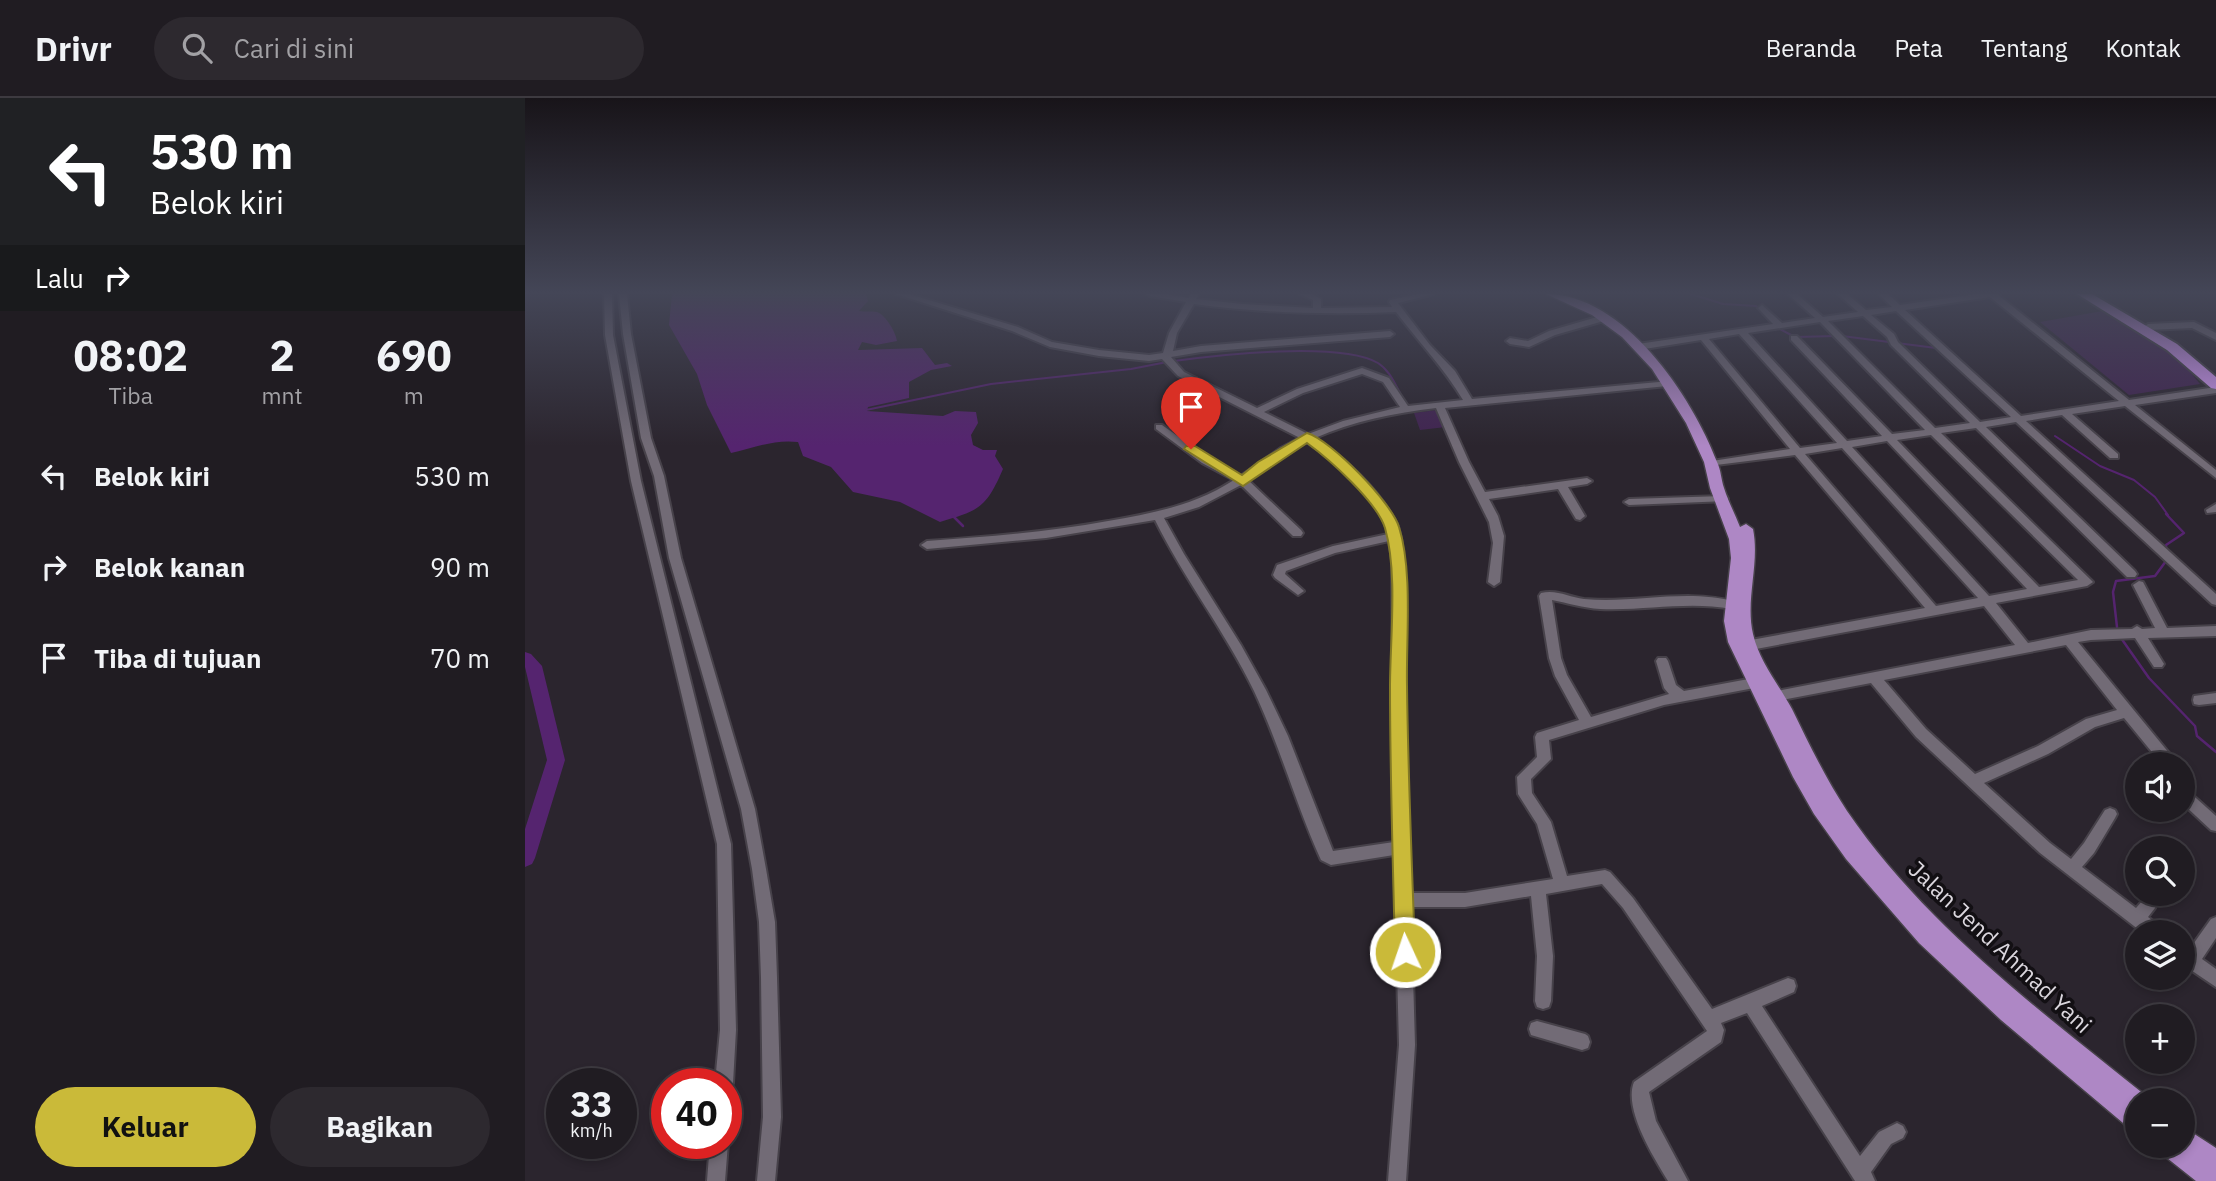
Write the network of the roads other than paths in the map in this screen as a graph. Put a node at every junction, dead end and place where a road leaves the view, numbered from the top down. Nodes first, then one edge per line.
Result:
1 (611, 345) edge
2 (629, 345) edge
3 (1054, 345) edge
4 (1171, 345) edge
5 (1255, 345) edge
6 (1427, 345) edge
7 (1635, 345) edge
8 (1654, 345) edge
9 (1709, 345) edge
10 (1753, 345) edge
11 (1800, 345) edge
12 (1846, 345) edge
13 (1897, 345) edge
14 (1938, 345) edge
15 (2054, 345) edge
16 (2168, 345) edge
17 (2177, 345) edge
18 (1638, 347) junction
19 (1168, 360) junction
20 (2216, 375) edge
21 (1667, 383) junction
22 (2216, 387) edge
23 (1470, 403) junction
24 (2126, 404) junction
25 (1439, 405) junction
26 (1407, 408) junction
27 (2063, 411) junction
28 (1255, 412) junction
29 (2017, 417) junction
30 (1976, 423) junction
31 (1159, 427) dead end
32 (1931, 430) junction
33 (1307, 437) junction
34 (1889, 437) junction
35 (1843, 444) junction
36 (1797, 452) junction
37 (2114, 456) dead end
38 (1713, 468) junction
39 (2216, 475) edge
40 (1243, 481) junction
41 (1587, 481) dead end
42 (1561, 485) junction
43 (1483, 496) junction
44 (1723, 499) junction
45 (1629, 502) dead end
46 (1167, 514) junction
47 (1580, 516) dead end
48 (1297, 533) dead end
49 (1395, 536) junction
50 (927, 545) dead end
51 (2131, 574) dead end
52 (1495, 582) dead end
53 (2139, 585) dead end
54 (1298, 591) dead end
55 (2037, 592) junction
56 (1987, 601) junction
57 (2216, 601) edge
58 (1732, 605) junction
59 (1934, 611) junction
60 (2162, 630) junction
61 (2137, 631) junction
62 (2216, 631) edge
63 (2068, 639) junction
64 (1745, 646) junction
65 (2024, 647) junction
66 (1661, 661) dead end
67 (2158, 664) dead end
68 (1875, 678) junction
69 (1754, 683) junction
70 (1681, 696) junction
71 (1777, 696) junction
72 (2216, 698) edge
73 (2199, 700) dead end
74 (2127, 712) junction
75 (1587, 722) junction
76 (2160, 752) edge
77 (1973, 781) junction
78 (2195, 806) edge
79 (2111, 814) dead end
80 (2216, 825) edge
81 (1402, 847) junction
82 (2072, 868) junction
83 (1562, 884) junction
84 (1538, 888) junction
85 (1403, 900) junction
86 (2147, 906) edge
87 (2137, 918) junction
88 (2140, 920) edge
89 (2215, 925) edge
90 (2195, 948) edge
91 (2195, 963) edge
92 (2216, 979) edge
93 (1987, 985) junction
94 (1788, 986) dead end
95 (1543, 1001) dead end
96 (1750, 1003) junction
97 (1709, 1020) junction
98 (1537, 1029) dead end
99 (1582, 1042) dead end
100 (724, 1068) edge
101 (2125, 1094) edge
102 (2125, 1109) edge
103 (1896, 1132) dead end
104 (2195, 1147) edge
105 (2185, 1158) edge
106 (718, 1159) edge
107 (2216, 1162) edge
108 (1863, 1176) edge
109 (716, 1181) edge
110 (766, 1181) edge
111 (1397, 1181) edge
112 (1679, 1181) edge
113 (2215, 1181) edge

1 - 100 street
2 - 110 street
3 - 19 street
4 - 19 street
5 - 19 street
6 - 23 street
7 - 18 main road
8 - 18 street
9 - 36 street
10 - 35 street
11 - 34 street
12 - 32 street
13 - 30 street
14 - 29 street
15 - 24 street
16 - 22 highway
17 - 20 highway
18 - 21 main road
19 - 28 street
21 - 23 street
21 - 38 main road
22 - 24 street
23 - 25 street
24 - 27 street
24 - 39 street
25 - 26 street
25 - 43 street
26 - 28 street
26 - 33 street
27 - 29 street
27 - 37 street
28 - 33 street
29 - 30 street
29 - 57 street
30 - 32 street
30 - 51 street
31 - 40 street
32 - 34 street
32 - 55 street
33 - 40 street
33 - 49 street
34 - 35 street
34 - 55 street
35 - 36 street
35 - 56 street
36 - 38 street
36 - 59 street
38 - 44 main road, Jalan Jend Ahmad Yani
38 - 64 main road, Jalan Jend Ahmad Yani
40 - 46 street
40 - 48 street
41 - 42 street
42 - 43 street
42 - 47 street
43 - 52 street
44 - 45 street
44 - 58 main road, Jalan Jend Ahmad Yani
46 - 50 street
46 - 81 street
49 - 54 street
49 - 81 street
53 - 60 street
55 - 56 street
56 - 59 street
56 - 65 street
58 - 64 main road, Jalan Jend Ahmad Yani
58 - 75 street
59 - 64 street
60 - 61 street
60 - 62 street
61 - 63 street
61 - 67 street
63 - 65 street
63 - 74 street
64 - 69 main road, Jalan Jend Ahmad Yani
64 - 71 main road, Jalan Jend Ahmad Yani
65 - 68 street
66 - 70 street
68 - 71 street
68 - 77 street
69 - 70 street
69 - 93 main road, Jalan Jend Ahmad Yani
70 - 75 street
71 - 93 main road, Jalan Jend Ahmad Yani
72 - 73 street
74 - 76 street
74 - 77 street
75 - 83 street
77 - 82 street
78 - 80 street
79 - 82 street
81 - 85 street
82 - 87 street
83 - 84 street
83 - 97 street
84 - 85 street
84 - 95 street
85 - 111 street
86 - 87 street
87 - 88 street
89 - 90 street
91 - 92 street
93 - 101 main road, Jalan Jend Ahmad Yani
93 - 102 main road, Jalan Jend Ahmad Yani
94 - 96 street
96 - 97 street
96 - 108 street
97 - 112 street
98 - 99 street
103 - 108 street
104 - 107 main road
105 - 113 main road
106 - 109 street

